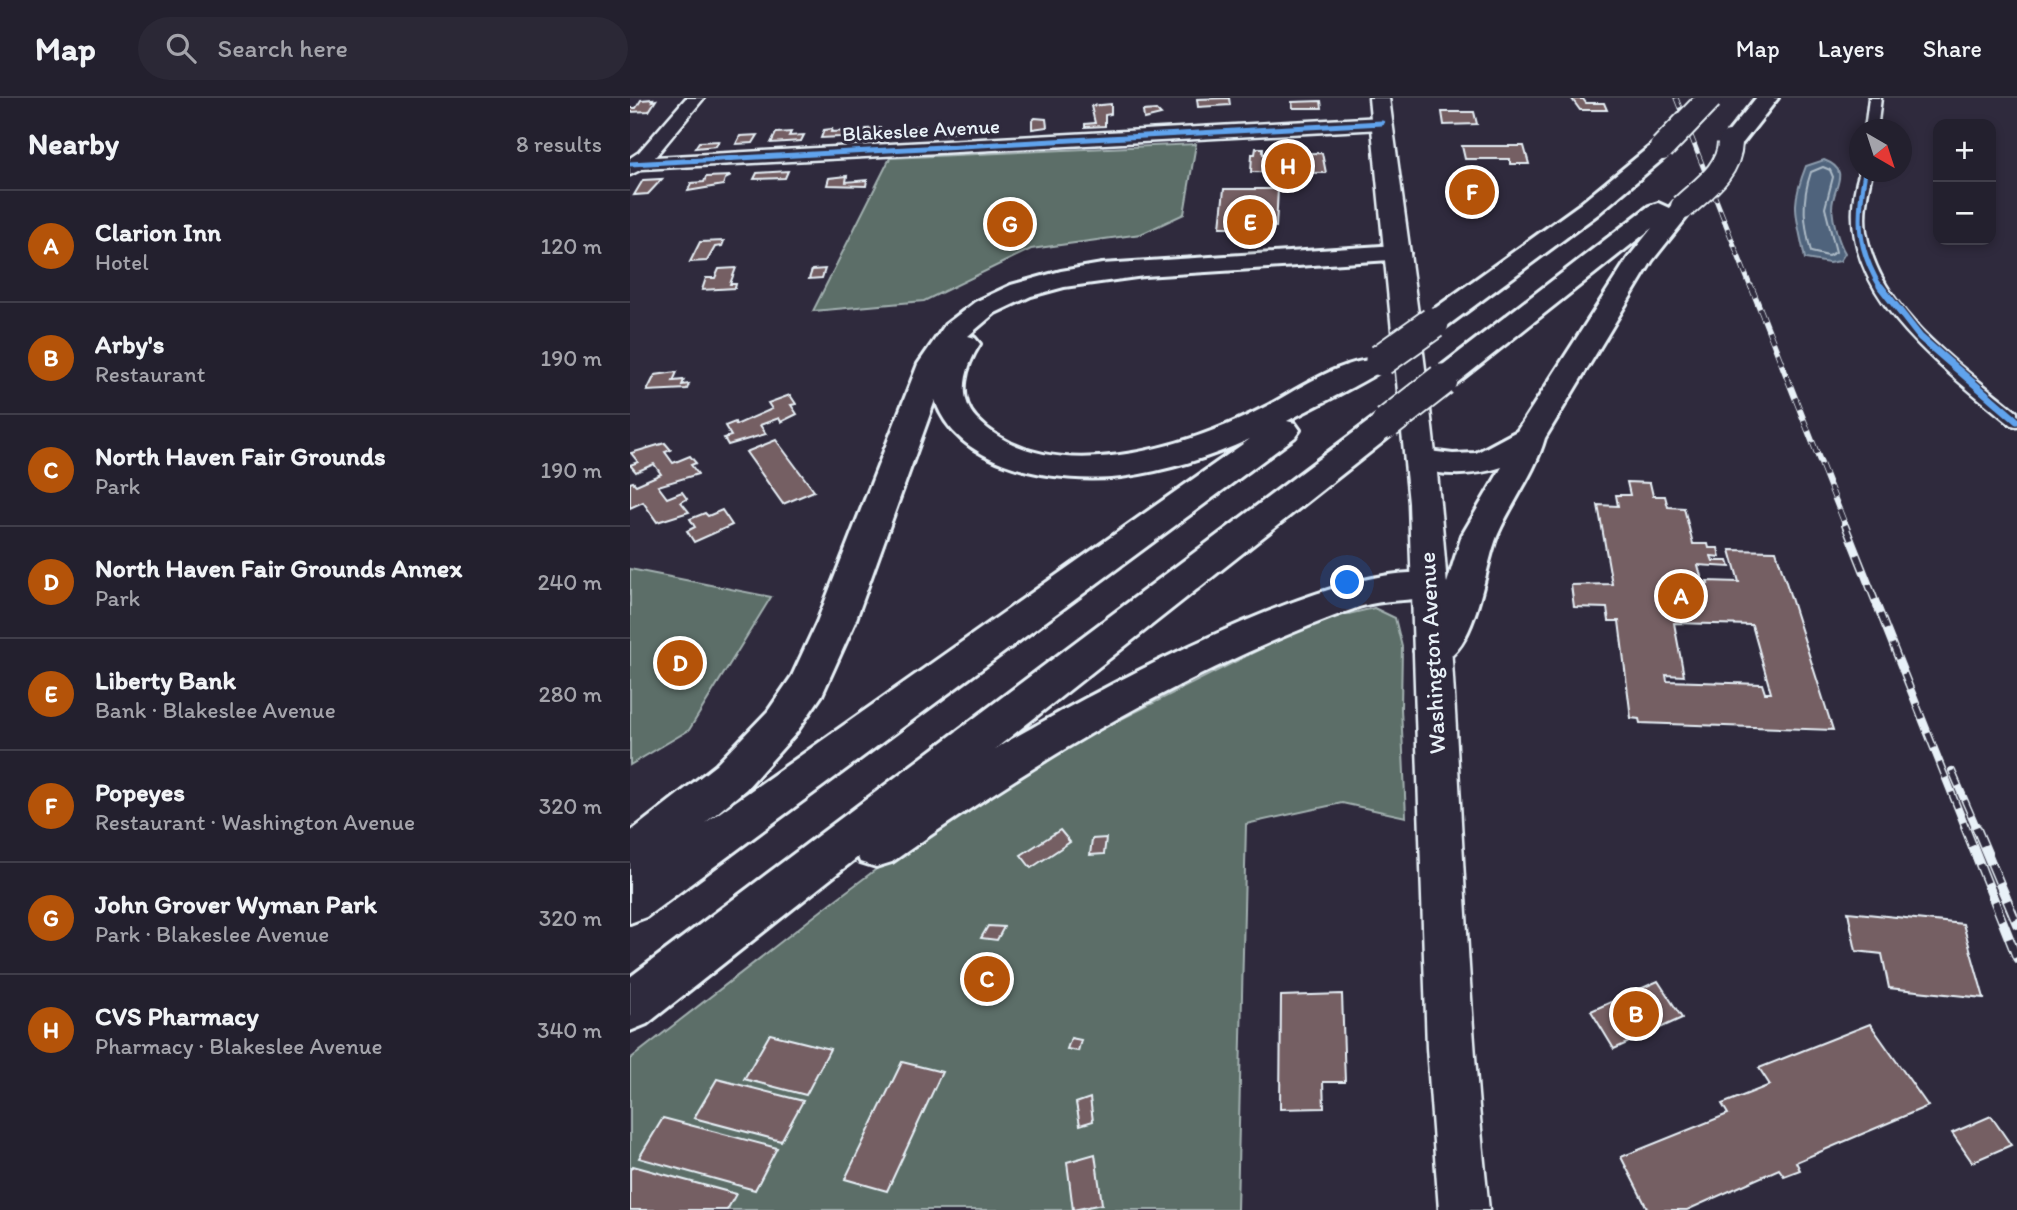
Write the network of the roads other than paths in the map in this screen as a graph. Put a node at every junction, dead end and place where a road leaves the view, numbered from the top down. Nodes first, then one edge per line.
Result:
1 (695, 98) edge
2 (1710, 98) edge
3 (1767, 98) edge
4 (1875, 98) edge
5 (1381, 110) edge
6 (1872, 119) edge
7 (632, 165) edge
8 (1864, 182) edge
9 (1681, 200) junction
10 (1398, 258) junction
11 (1376, 364) junction
12 (2017, 421) edge
13 (1529, 438) junction
14 (1421, 460) junction
15 (1430, 585) junction
16 (1433, 651) junction
17 (630, 858) edge
18 (630, 902) edge
19 (643, 997) edge
20 (1464, 1210) edge

1 - 7 street
2 - 11 highway, bridge
3 - 9 highway, bridge
4 - 6 street
5 - 7 street, Blakeslee Avenue
5 - 10 main road, Washington Avenue
8 - 12 street
9 - 13 highway
9 - 19 highway, bridge
10 - 11 highway
10 - 14 main road, Washington Avenue
10 - 17 highway
11 - 18 highway
13 - 14 highway
13 - 16 highway
14 - 15 main road, Washington Avenue
15 - 16 main road, Washington Avenue
15 - 19 highway
16 - 20 main road, Washington Avenue

